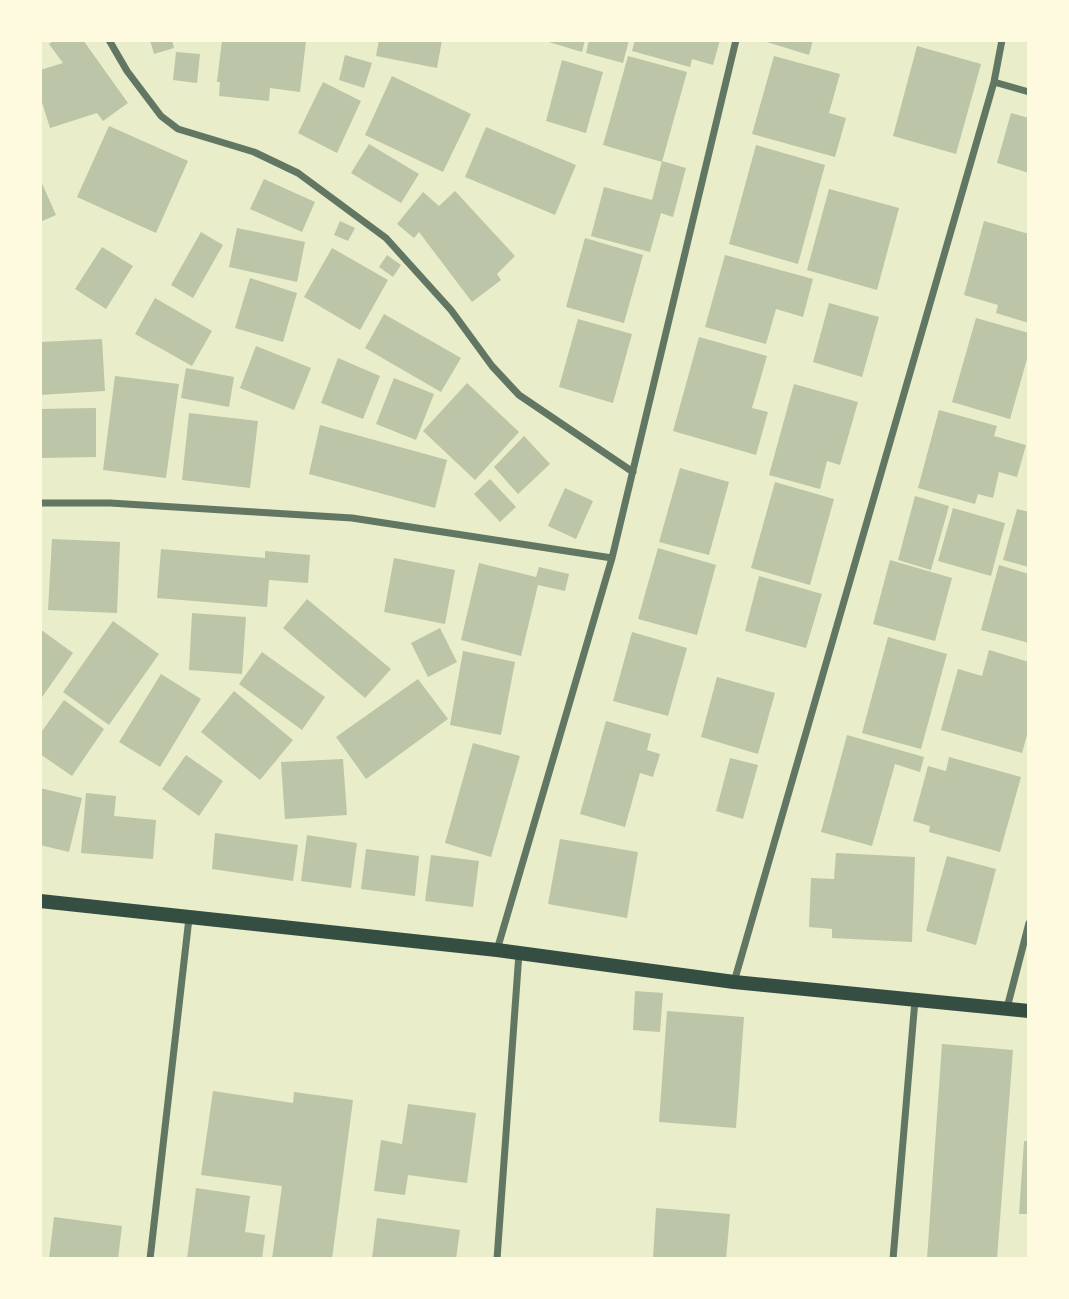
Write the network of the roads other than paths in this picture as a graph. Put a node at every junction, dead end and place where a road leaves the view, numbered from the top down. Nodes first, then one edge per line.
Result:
1 (109, 40) edge
2 (736, 40) edge
3 (1002, 40) edge
4 (994, 82) junction
5 (1029, 92) edge
6 (633, 472) junction
7 (40, 503) edge
8 (612, 558) junction
9 (40, 901) edge
10 (189, 918) junction
11 (1029, 923) edge
12 (497, 950) junction
13 (519, 953) junction
14 (734, 982) junction
15 (915, 1000) junction
16 (1007, 1009) junction
17 (1029, 1011) edge
18 (150, 1259) edge
19 (497, 1259) edge
20 (893, 1259) edge

1 - 6 street
2 - 6 street
3 - 4 street
4 - 5 street
4 - 14 street
6 - 8 street
7 - 8 street
8 - 12 street
9 - 10 main road
10 - 12 main road
10 - 18 street
11 - 16 street
12 - 13 main road
13 - 14 main road
13 - 19 street
14 - 15 main road
15 - 16 main road
15 - 20 street
16 - 17 main road

